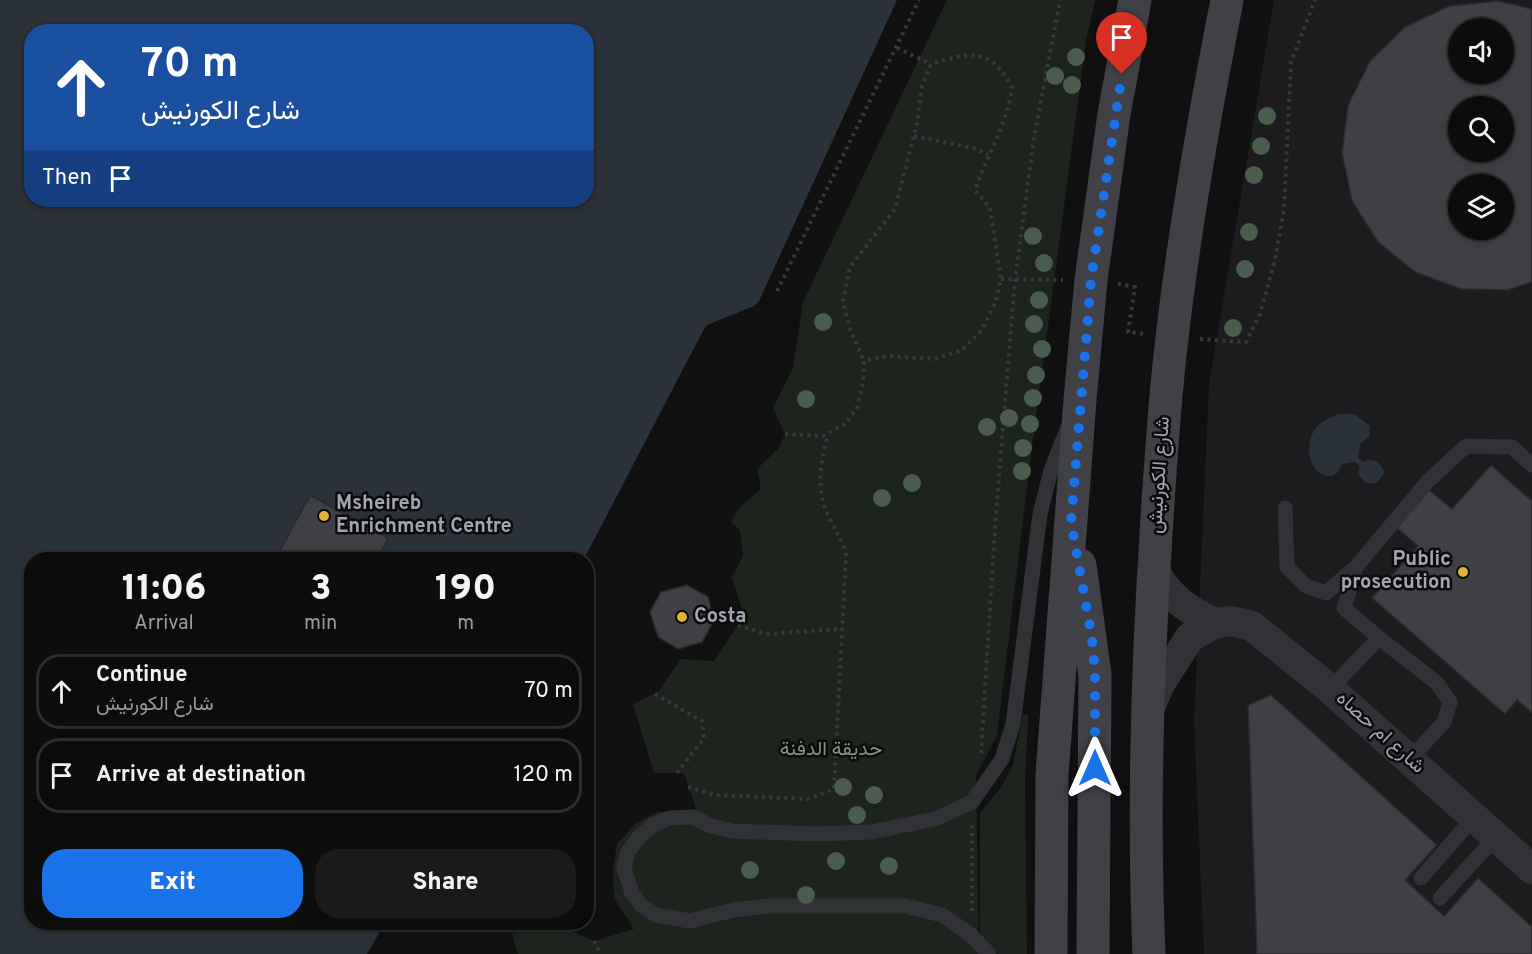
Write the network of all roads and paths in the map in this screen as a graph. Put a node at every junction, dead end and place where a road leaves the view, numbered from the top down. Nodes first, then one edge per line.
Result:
1 (919, 0) edge
2 (1060, 0) edge
3 (1135, 0) edge
4 (1227, 0) edge
5 (1315, 0) edge
6 (897, 48) junction
7 (1294, 53) dead end
8 (931, 64) junction
9 (914, 136) junction
10 (988, 155) junction
11 (777, 291) dead end
12 (864, 361) junction
13 (1080, 400) junction
14 (785, 434) dead end
15 (828, 434) junction
16 (1532, 465) edge
17 (1285, 508) dead end
18 (1071, 522) junction
19 (1356, 567) junction
20 (1154, 568) junction
21 (1326, 593) junction
22 (1344, 608) junction
23 (1215, 623) junction
24 (738, 625) dead end
25 (842, 629) junction
26 (1379, 638) junction
27 (1330, 689) junction
28 (655, 694) dead end
29 (1147, 716) junction
30 (980, 757) dead end
31 (1409, 760) junction
32 (677, 773) dead end
33 (688, 787) dead end
34 (972, 802) junction
35 (1510, 847) edge
36 (1420, 878) dead end
37 (1440, 898) dead end
38 (971, 935) junction
39 (594, 942) dead end
40 (601, 954) edge
41 (989, 954) edge
42 (1051, 954) edge
43 (1093, 954) edge
44 (1149, 954) edge

1 - 6 path
2 - 30 path
3 - 13 main road
4 - 20 main road, شارع الكورنيش
5 - 7 path
6 - 8 path
6 - 11 path
8 - 9 path
8 - 10 path
9 - 10 path
9 - 12 path
10 - 12 path
12 - 15 path
13 - 18 main road
13 - 34 lane
14 - 15 path
15 - 25 path
16 - 19 lane
17 - 21 lane
18 - 42 main road
18 - 43 main road
19 - 21 lane
19 - 22 lane
20 - 23 street, شارع ام حصاه
20 - 29 main road, شارع الكورنيش
21 - 22 lane
22 - 26 lane
23 - 27 street, شارع ام حصاه
23 - 29 street
24 - 25 path
25 - 33 path
26 - 27 lane
26 - 31 lane
27 - 31 street, شارع ام حصاه
28 - 32 path
29 - 44 main road, شارع الكورنيش
31 - 35 street, شارع ام حصاه
34 - 38 path
34 - 38 lane
35 - 36 lane
35 - 37 lane
38 - 41 lane
39 - 40 path

